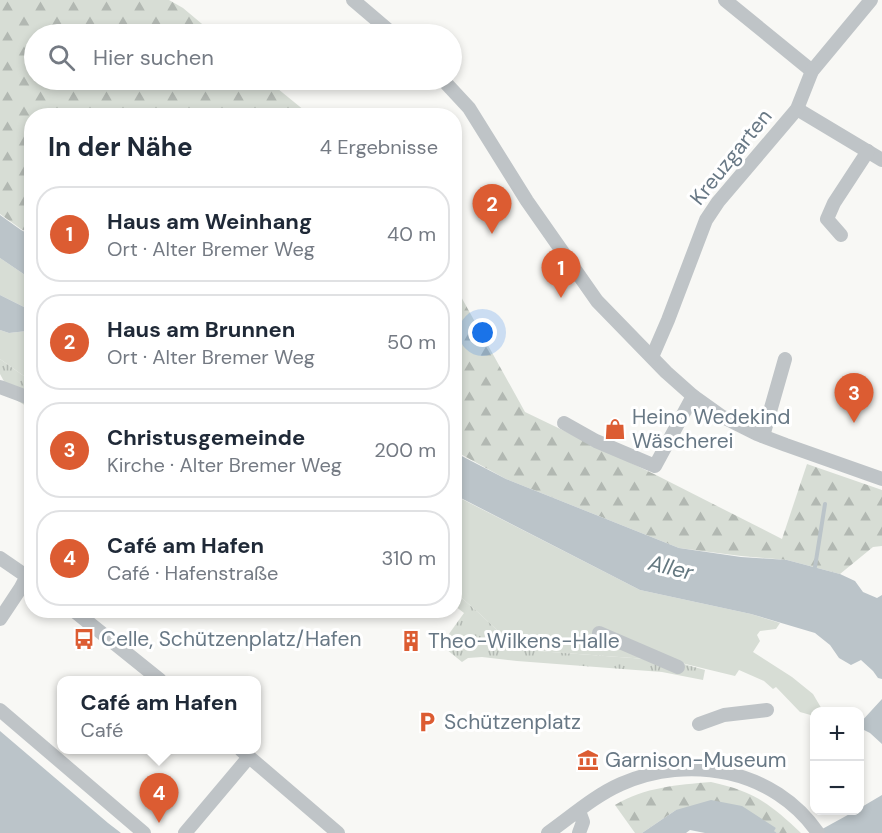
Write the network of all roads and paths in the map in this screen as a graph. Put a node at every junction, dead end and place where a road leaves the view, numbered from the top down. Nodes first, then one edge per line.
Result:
1 (353, 0) edge
2 (725, 0) edge
3 (871, 0) edge
4 (381, 24) edge
5 (812, 72) junction
6 (453, 90) edge
7 (797, 109) junction
8 (867, 151) junction
9 (882, 160) edge
10 (841, 235) dead end
11 (652, 357) junction
12 (785, 359) dead end
13 (0, 387) edge
14 (24, 396) edge
15 (693, 396) junction
16 (564, 423) dead end
17 (763, 436) junction
18 (882, 479) edge
19 (0, 558) edge
20 (24, 575) edge
21 (24, 584) edge
22 (83, 618) edge
23 (0, 619) edge
24 (599, 633) dead end
25 (678, 668) dead end
26 (154, 676) edge
27 (0, 710) edge
28 (767, 710) dead end
29 (699, 724) dead end
30 (244, 754) edge
31 (246, 754) edge
32 (579, 811) junction
33 (817, 831) edge
34 (144, 833) edge
35 (185, 833) edge
36 (338, 833) edge
37 (548, 833) edge
38 (579, 833) edge

1 - 4 street
2 - 5 street
3 - 5 street, Kreuzgarten
5 - 7 street, Kreuzgarten
6 - 11 street
7 - 8 street
7 - 11 street, Kreuzgarten
8 - 9 street
8 - 10 street
11 - 15 street
12 - 17 street
13 - 14 street
15 - 16 street
15 - 17 street
17 - 18 street
19 - 20 street
21 - 23 street
22 - 26 street
24 - 25 street
27 - 34 street
28 - 29 street
30 - 35 street
31 - 36 street
32 - 33 street
32 - 37 street
32 - 38 street

